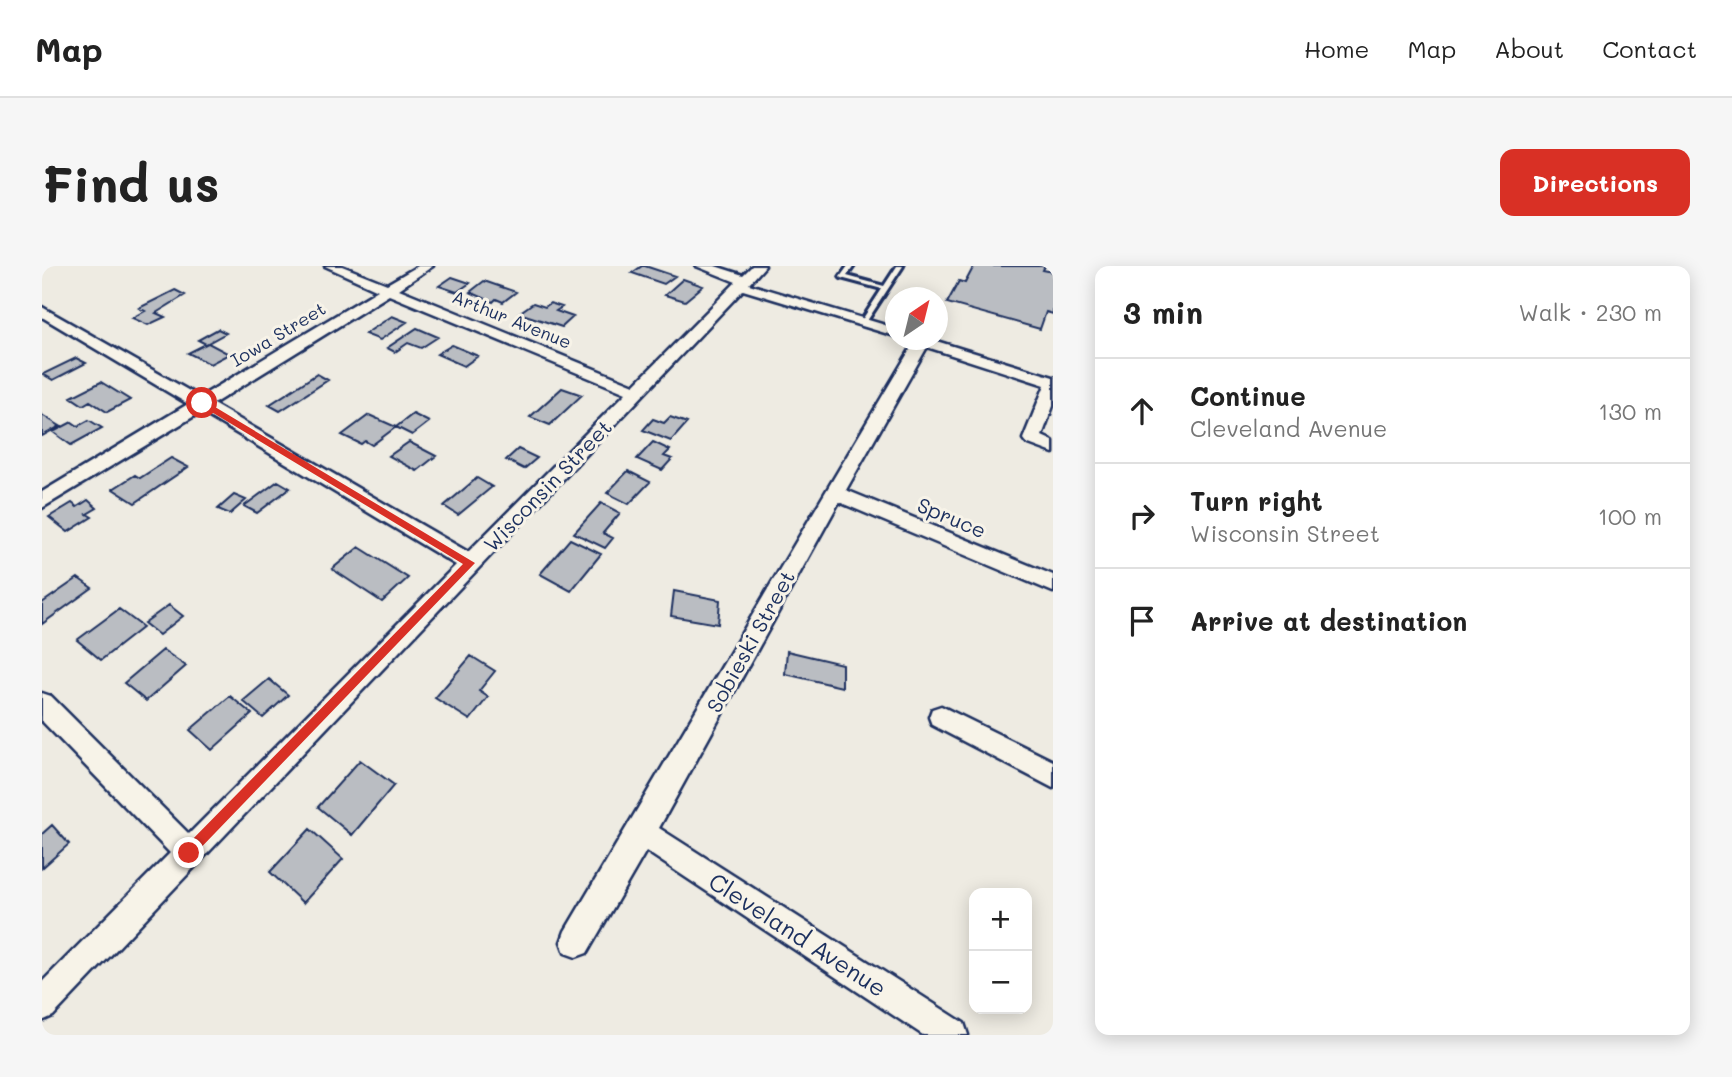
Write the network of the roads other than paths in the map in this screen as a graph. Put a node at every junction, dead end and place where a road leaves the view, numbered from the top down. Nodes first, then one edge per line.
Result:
1 (331, 266) edge
2 (427, 266) edge
3 (702, 266) edge
4 (852, 266) edge
5 (900, 266) edge
6 (748, 277) edge
7 (884, 288) junction
8 (389, 289) junction
9 (42, 311) edge
10 (863, 323) junction
11 (885, 329) edge
12 (948, 349) edge
13 (915, 350) edge
14 (1053, 384) edge
15 (638, 392) junction
16 (202, 403) junction
17 (1053, 447) edge
18 (834, 492) junction
19 (42, 501) edge
20 (470, 563) junction
21 (1053, 584) edge
22 (42, 704) edge
23 (941, 717) dead end
24 (1053, 775) edge
25 (643, 833) junction
26 (189, 853) junction
27 (576, 942) dead end
28 (42, 1005) edge
29 (952, 1035) edge

1 - 8 street, Arthur Avenue
2 - 8 street, Iowa Street
3 - 6 street
4 - 7 lane
5 - 7 lane
6 - 10 street
6 - 15 street, Wisconsin Street
7 - 10 lane
8 - 15 street, Arthur Avenue
8 - 16 street, Iowa Street
9 - 16 street
10 - 11 street
12 - 14 street
13 - 18 street, Sobieski Street
14 - 17 street
15 - 20 street, Wisconsin Street
16 - 19 street, Iowa Street
16 - 20 street
18 - 21 street, Spruce
18 - 25 street, Sobieski Street
20 - 26 street, Wisconsin Street
22 - 26 street
23 - 24 street
25 - 27 street, Sobieski Street
25 - 29 street, Cleveland Avenue
26 - 28 street, Wisconsin Street

